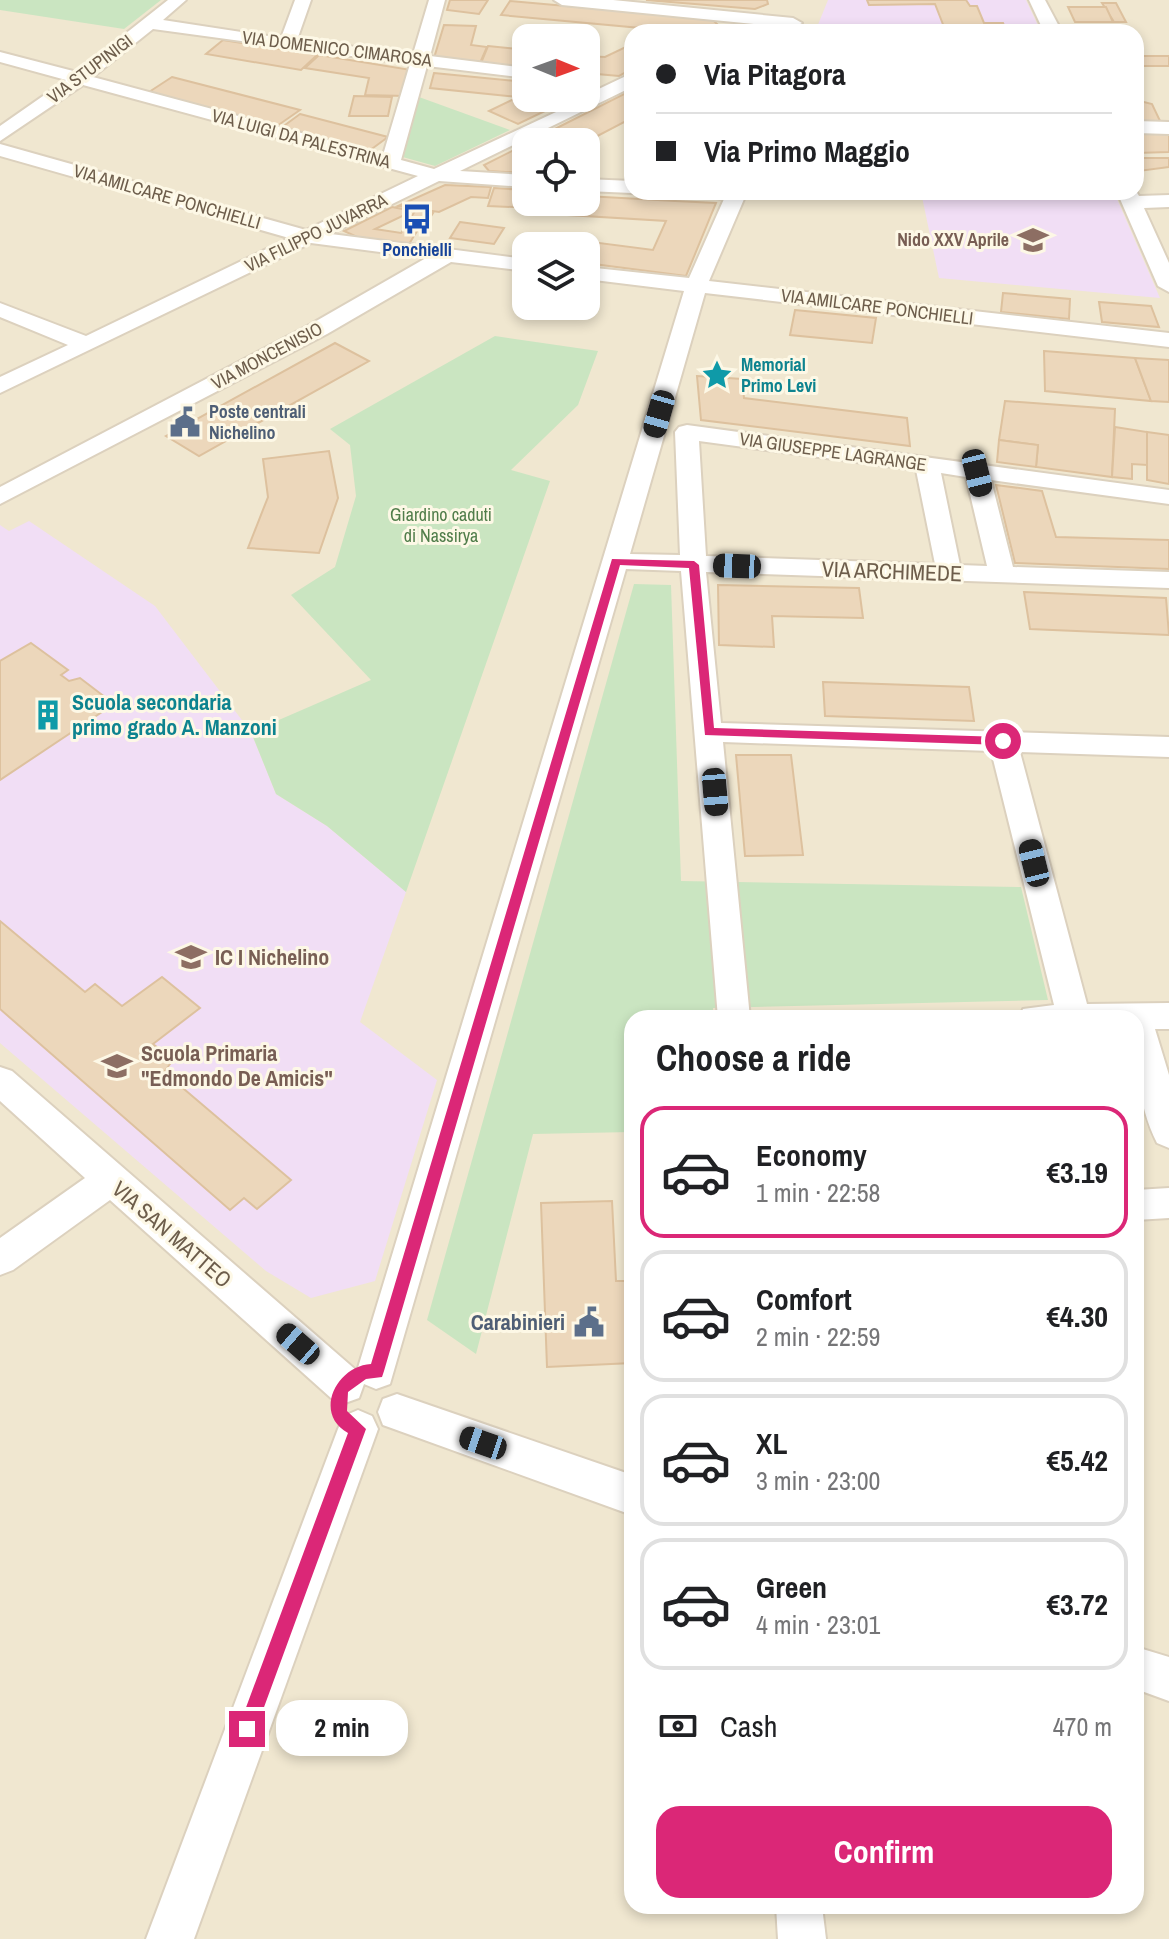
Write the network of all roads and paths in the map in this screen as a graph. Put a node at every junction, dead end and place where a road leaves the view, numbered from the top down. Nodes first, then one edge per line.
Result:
1 (178, 0) edge
2 (303, 0) edge
3 (437, 0) edge
4 (562, 0) edge
5 (1037, 0) edge
6 (792, 16) edge
7 (759, 18) junction
8 (149, 23) junction
9 (747, 24) edge
10 (1049, 24) edge
11 (287, 44) junction
12 (0, 57) edge
13 (420, 60) junction
14 (512, 71) edge
15 (78, 80) junction
16 (600, 81) edge
17 (624, 83) edge
18 (624, 85) edge
19 (1144, 127) edge
20 (1169, 128) edge
21 (0, 135) edge
22 (0, 150) edge
23 (390, 164) junction
24 (435, 175) junction
25 (512, 180) edge
26 (600, 186) edge
27 (624, 187) edge
28 (1144, 198) edge
29 (733, 200) edge
30 (1131, 200) edge
31 (1169, 201) edge
32 (308, 237) junction
33 (447, 255) junction
34 (512, 263) edge
35 (1164, 264) edge
36 (600, 275) edge
37 (1169, 286) edge
38 (696, 287) junction
39 (0, 309) edge
40 (1169, 340) edge
41 (86, 344) junction
42 (0, 386) edge
43 (927, 466) junction
44 (977, 473) junction
45 (0, 497) edge
46 (1169, 497) edge
47 (616, 561) junction
48 (694, 565) junction
49 (949, 572) junction
50 (1002, 575) junction
51 (1169, 580) edge
52 (709, 732) junction
53 (1003, 741) junction
54 (1169, 747) edge
55 (733, 1010) edge
56 (1071, 1010) edge
57 (1169, 1016) edge
58 (1144, 1017) edge
59 (1144, 1048) edge
60 (0, 1081) edge
61 (1169, 1133) edge
62 (110, 1180) junction
63 (1169, 1203) edge
64 (1144, 1205) edge
65 (0, 1259) edge
66 (361, 1378) junction
67 (397, 1412) junction
68 (358, 1429) junction
69 (624, 1492) edge
70 (1144, 1671) edge
71 (1169, 1679) edge
72 (800, 1914) edge
73 (170, 1939) edge
74 (802, 1939) edge

1 - 8 street, VIA STUPINIGI
2 - 11 street
3 - 13 street
4 - 7 street
5 - 10 street
6 - 7 street
7 - 9 street
8 - 11 street, VIA DOMENICO CIMAROSA
8 - 15 street, VIA STUPINIGI
11 - 13 street, VIA DOMENICO CIMAROSA
12 - 15 street, VIA LUIGI DA PALESTRINA
13 - 14 street, VIA DOMENICO CIMAROSA
13 - 23 street
15 - 21 street, VIA STUPINIGI
15 - 23 street, VIA LUIGI DA PALESTRINA
16 - 17 street
18 - 24 street, VIA FILIPPO JUVARRA
19 - 20 street
22 - 32 street, VIA AMILCARE PONCHIELLI
23 - 24 street, VIA LUIGI DA PALESTRINA
24 - 25 street, VIA LUIGI DA PALESTRINA
24 - 32 street, VIA FILIPPO JUVARRA
26 - 27 street
28 - 31 street
29 - 38 street
30 - 35 street
32 - 33 street, VIA AMILCARE PONCHIELLI
32 - 41 street, VIA FILIPPO JUVARRA
33 - 34 street, VIA AMILCARE PONCHIELLI
33 - 45 street, VIA MONCENISIO
35 - 37 street
36 - 38 street, VIA AMILCARE PONCHIELLI
38 - 40 street, VIA AMILCARE PONCHIELLI
38 - 47 street
39 - 41 street
41 - 42 street, VIA FILIPPO JUVARRA
43 - 44 street, VIA GIUSEPPE LAGRANGE
43 - 48 street, VIA GIUSEPPE LAGRANGE
43 - 49 street
44 - 46 street, VIA GIUSEPPE LAGRANGE
44 - 50 street
47 - 48 street, VIA ARCHIMEDE
47 - 66 street
48 - 49 street, VIA ARCHIMEDE
48 - 52 street
49 - 50 street, VIA ARCHIMEDE
50 - 51 street, VIA ARCHIMEDE
52 - 53 street
52 - 55 street
53 - 54 street
53 - 56 street
57 - 58 street
59 - 61 street
60 - 62 street, VIA SAN MATTEO
62 - 65 street
62 - 66 street, VIA SAN MATTEO
63 - 64 street
66 - 67 street
66 - 68 street
67 - 68 street
67 - 69 street
68 - 73 street
70 - 71 street
72 - 74 street

